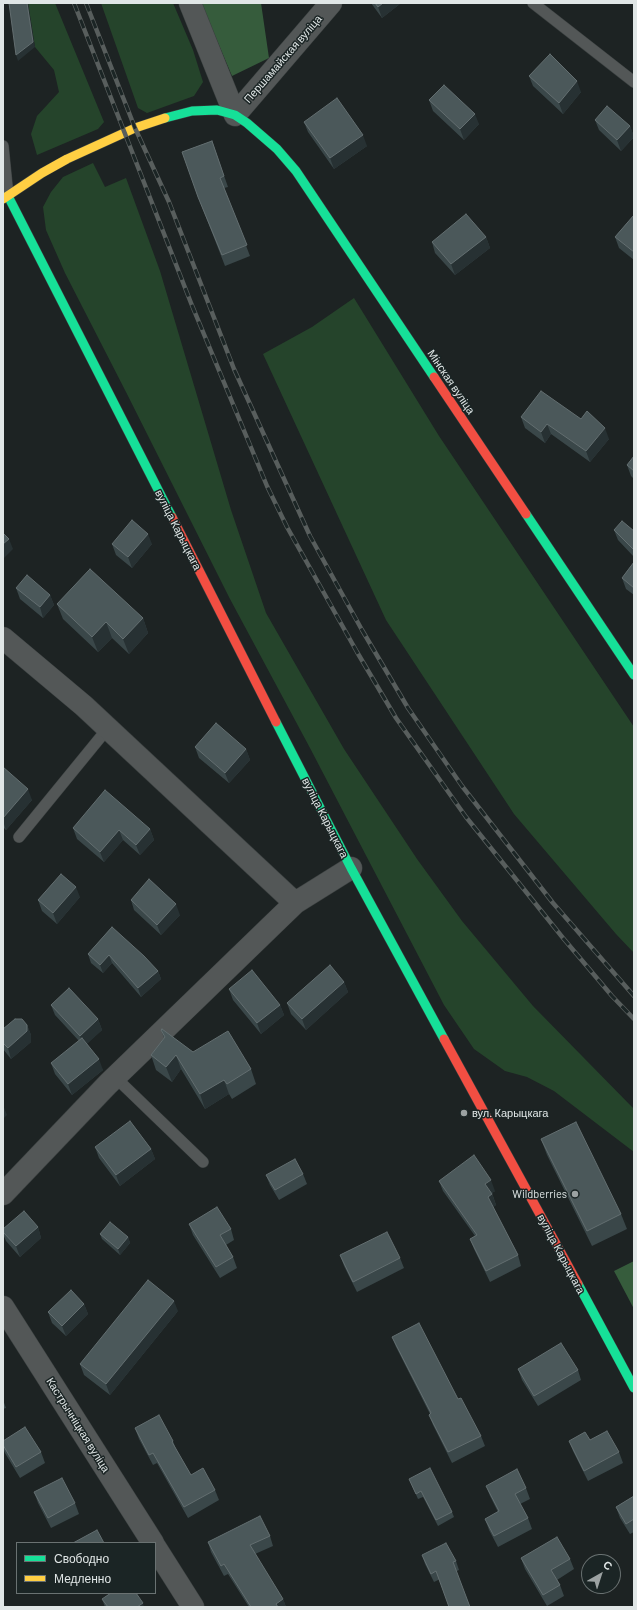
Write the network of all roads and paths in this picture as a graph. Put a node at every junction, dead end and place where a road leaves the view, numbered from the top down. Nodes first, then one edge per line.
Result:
1 (190, 3) edge
2 (331, 3) edge
3 (533, 3) edge
4 (634, 82) edge
5 (235, 115) junction
6 (3, 146) edge
7 (5, 195) edge
8 (3, 638) edge
9 (634, 675) edge
10 (108, 728) junction
11 (19, 837) dead end
12 (350, 868) junction
13 (295, 903) junction
14 (115, 1076) junction
15 (203, 1162) dead end
16 (3, 1194) edge
17 (3, 1307) edge
18 (634, 1388) edge
19 (152, 1542) edge
20 (156, 1549) edge
21 (193, 1607) edge

1 - 5 street
2 - 5 street, Першамайская вуліца
3 - 4 lane
5 - 7 street
5 - 9 street, Мінская вуліца
6 - 7 lane
7 - 12 street, вуліца Карыцкага
8 - 10 street
10 - 11 lane
10 - 13 street
12 - 13 street, вуліца Карыцкага
12 - 18 street, вуліца Карыцкага
13 - 14 street, вуліца Карыцкага
14 - 15 lane
14 - 16 street, вуліца Карыцкага
17 - 19 street, Кастрычніцкая вуліца
20 - 21 street

